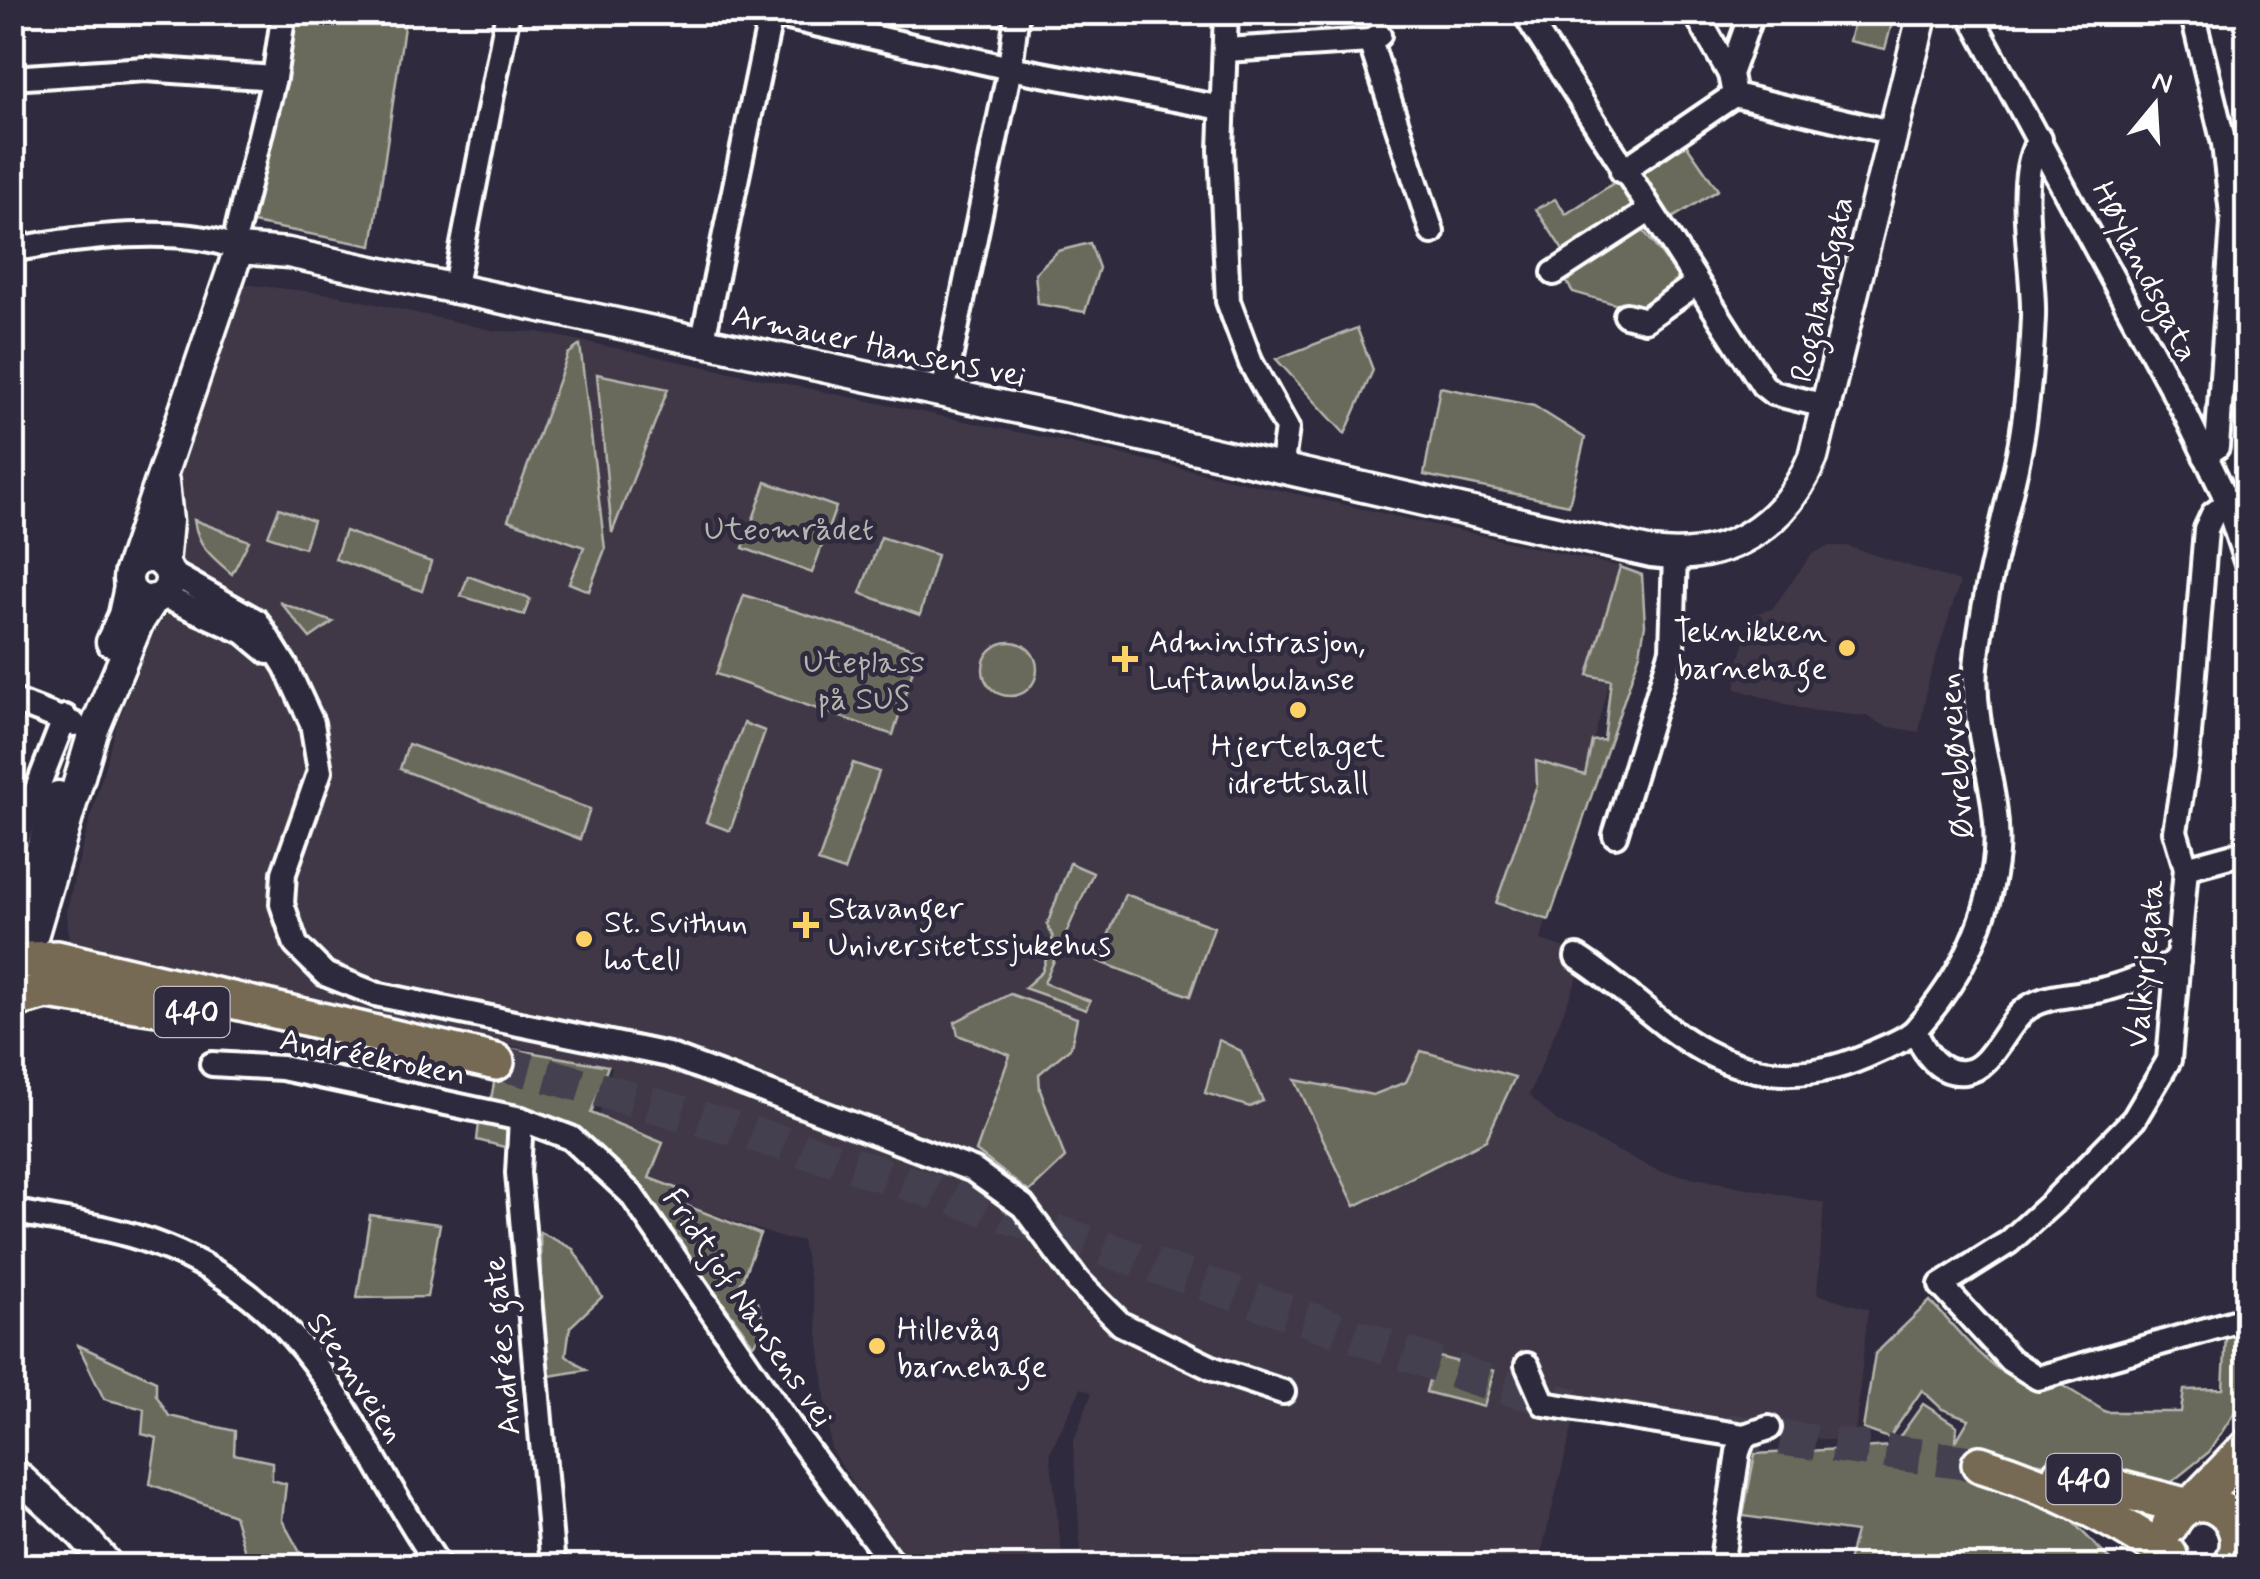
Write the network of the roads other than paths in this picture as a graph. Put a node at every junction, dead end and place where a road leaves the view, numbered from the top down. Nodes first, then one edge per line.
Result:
1 (284, 12) edge
2 (508, 12) edge
3 (1017, 12) edge
4 (1226, 12) edge
5 (1524, 12) edge
6 (1695, 12) edge
7 (1752, 12) edge
8 (1924, 12) edge
9 (1969, 12) edge
10 (2192, 12) edge
11 (766, 13) edge
12 (1224, 50) junction
13 (1010, 68) junction
14 (12, 78) edge
15 (274, 78) junction
16 (1732, 85) junction
17 (1222, 108) junction
18 (1894, 132) junction
19 (2040, 138) junction
20 (2236, 143) edge
21 (1622, 171) junction
22 (1649, 211) junction
23 (1432, 232) dead end
24 (238, 240) junction
25 (12, 250) edge
26 (1554, 272) dead end
27 (1698, 283) junction
28 (454, 291) junction
29 (1626, 315) dead end
30 (702, 344) junction
31 (943, 392) junction
32 (1829, 407) junction
33 (2205, 456) junction
34 (1282, 470) junction
35 (2227, 504) junction
36 (1728, 546) joint
37 (1675, 554) junction
38 (2248, 567) edge
39 (151, 582) junction
40 (15, 701) edge
41 (79, 726) junction
42 (1614, 835) dead end
43 (2248, 851) edge
44 (12, 853) edge
45 (2186, 868) junction
46 (12, 908) edge
47 (23, 953) edge
48 (1577, 958) dead end
49 (2178, 960) junction
50 (14, 1000) edge
51 (1915, 1031) junction
52 (370, 1036) junction
53 (496, 1062) tunnel mouth
54 (212, 1064) dead end
55 (521, 1119) junction
56 (12, 1211) edge
57 (2248, 1318) edge
58 (1528, 1364) dead end
59 (1283, 1392) dead end
60 (1769, 1428) dead end
61 (1744, 1436) junction
62 (2248, 1447) edge
63 (12, 1471) edge
64 (2190, 1505) junction
65 (2244, 1525) edge
66 (2174, 1563) edge
67 (108, 1566) edge
68 (439, 1566) edge
69 (553, 1566) edge
70 (894, 1566) edge
71 (1721, 1566) edge
72 (2231, 1566) edge

1 - 15 street
2 - 28 street
3 - 13 street
4 - 12 street
5 - 21 street
6 - 16 street
7 - 16 street
8 - 18 street, Rogalandsgata
9 - 19 street, Høylandsgata
10 - 20 street
11 - 13 street
11 - 30 street
12 - 17 street
12 - 23 street
13 - 17 street
13 - 31 street
14 - 15 street
15 - 24 street
16 - 18 street
16 - 21 street
17 - 34 street
18 - 32 street, Rogalandsgata
19 - 33 street, Høylandsgata
19 - 51 street, Øvrebøveien
20 - 33 street
21 - 22 street
22 - 26 street
22 - 27 street
24 - 25 street, Armauer Hansens vei
24 - 28 street, Armauer Hansens vei
24 - 39 street
27 - 29 street
27 - 32 street
28 - 30 street, Armauer Hansens vei
30 - 31 street, Armauer Hansens vei
31 - 34 street, Armauer Hansens vei
32 - 36 street, Rogalandsgata
33 - 35 street, Høylandsgata
34 - 37 street, Armauer Hansens vei
35 - 38 street, Høylandsgata
35 - 45 street, Valkyrjegata
36 - 37 street, Armauer Hansens vei
37 - 42 street
39 - 41 street
39 - 59 street
40 - 41 street
41 - 44 street
41 - 46 street
41 - 47 street
43 - 45 street
45 - 49 street, Valkyrjegata
47 - 50 main road, 440
47 - 52 main road, 440
48 - 51 street, Øvrebøveien
49 - 51 street
49 - 57 street, Valkyrjegata
50 - 52 main road, 440
52 - 53 main road, 440
54 - 55 street, Andréekroken
55 - 69 street, Andrées gate
55 - 70 street, Fridtjof Nansens vei
56 - 68 street, Stemveien
58 - 61 street
60 - 61 street
61 - 71 street
62 - 64 main road
63 - 67 street
64 - 65 main road
64 - 66 main road
64 - 66 main road, 440
65 - 72 main road

